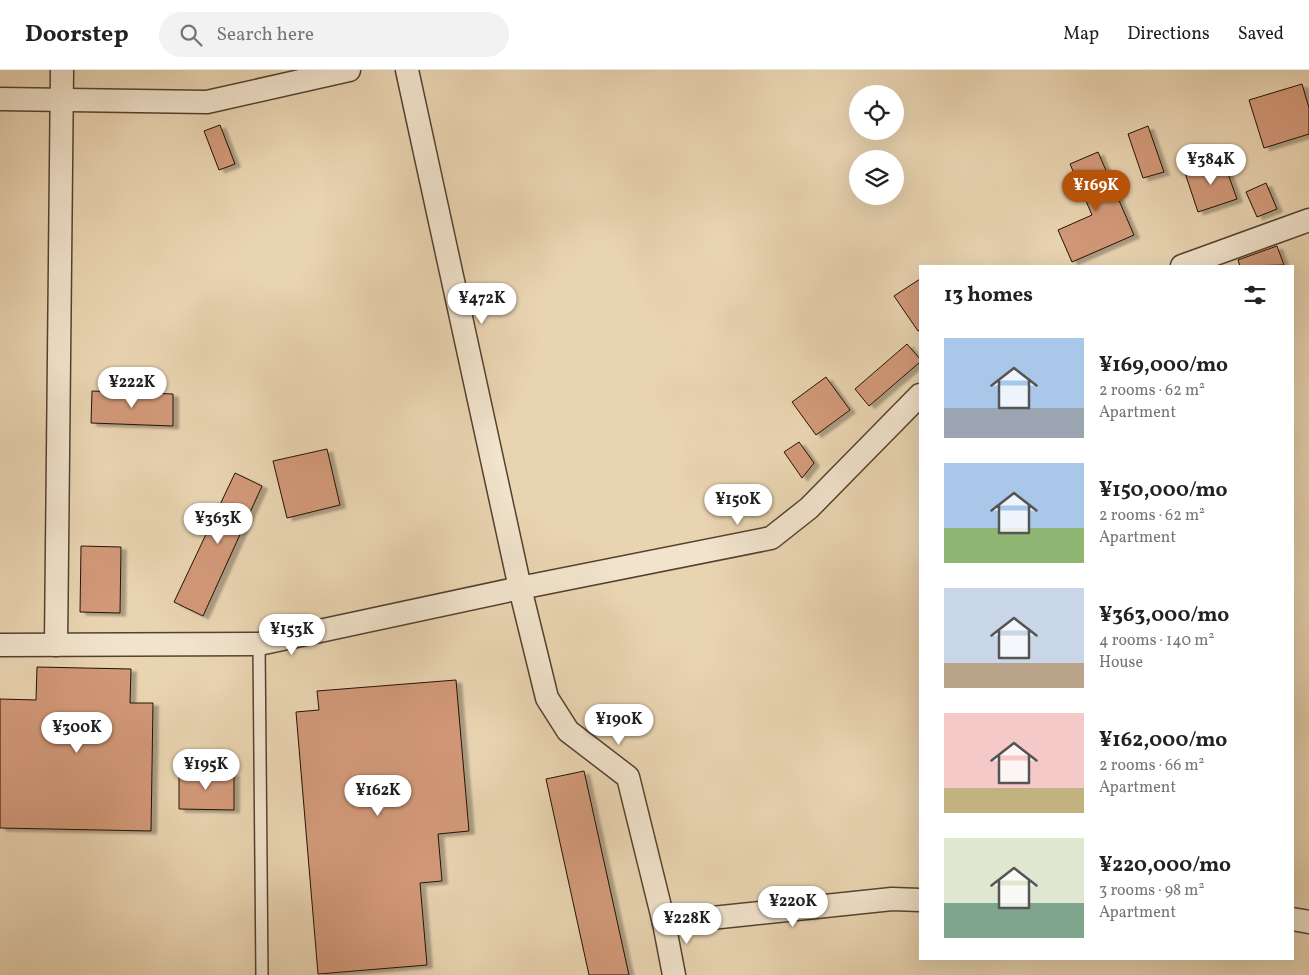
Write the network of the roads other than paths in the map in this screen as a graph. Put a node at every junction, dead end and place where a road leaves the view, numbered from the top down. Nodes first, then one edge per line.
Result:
1 (62, 70) edge
2 (349, 70) edge
3 (407, 70) edge
4 (0, 99) edge
5 (63, 99) junction
6 (1309, 220) edge
7 (1185, 265) edge
8 (919, 395) edge
9 (520, 588) junction
10 (259, 644) junction
11 (0, 645) edge
12 (56, 645) junction
13 (919, 900) edge
14 (1294, 919) edge
15 (664, 922) junction
16 (1309, 922) edge
17 (262, 975) edge
18 (674, 975) edge

1 - 5 street
2 - 5 street
3 - 9 street
4 - 5 street
5 - 12 street
6 - 7 street
8 - 9 street
9 - 10 street
9 - 15 street
10 - 12 street
10 - 17 lane
11 - 12 street
13 - 15 street
14 - 16 street
15 - 18 street

